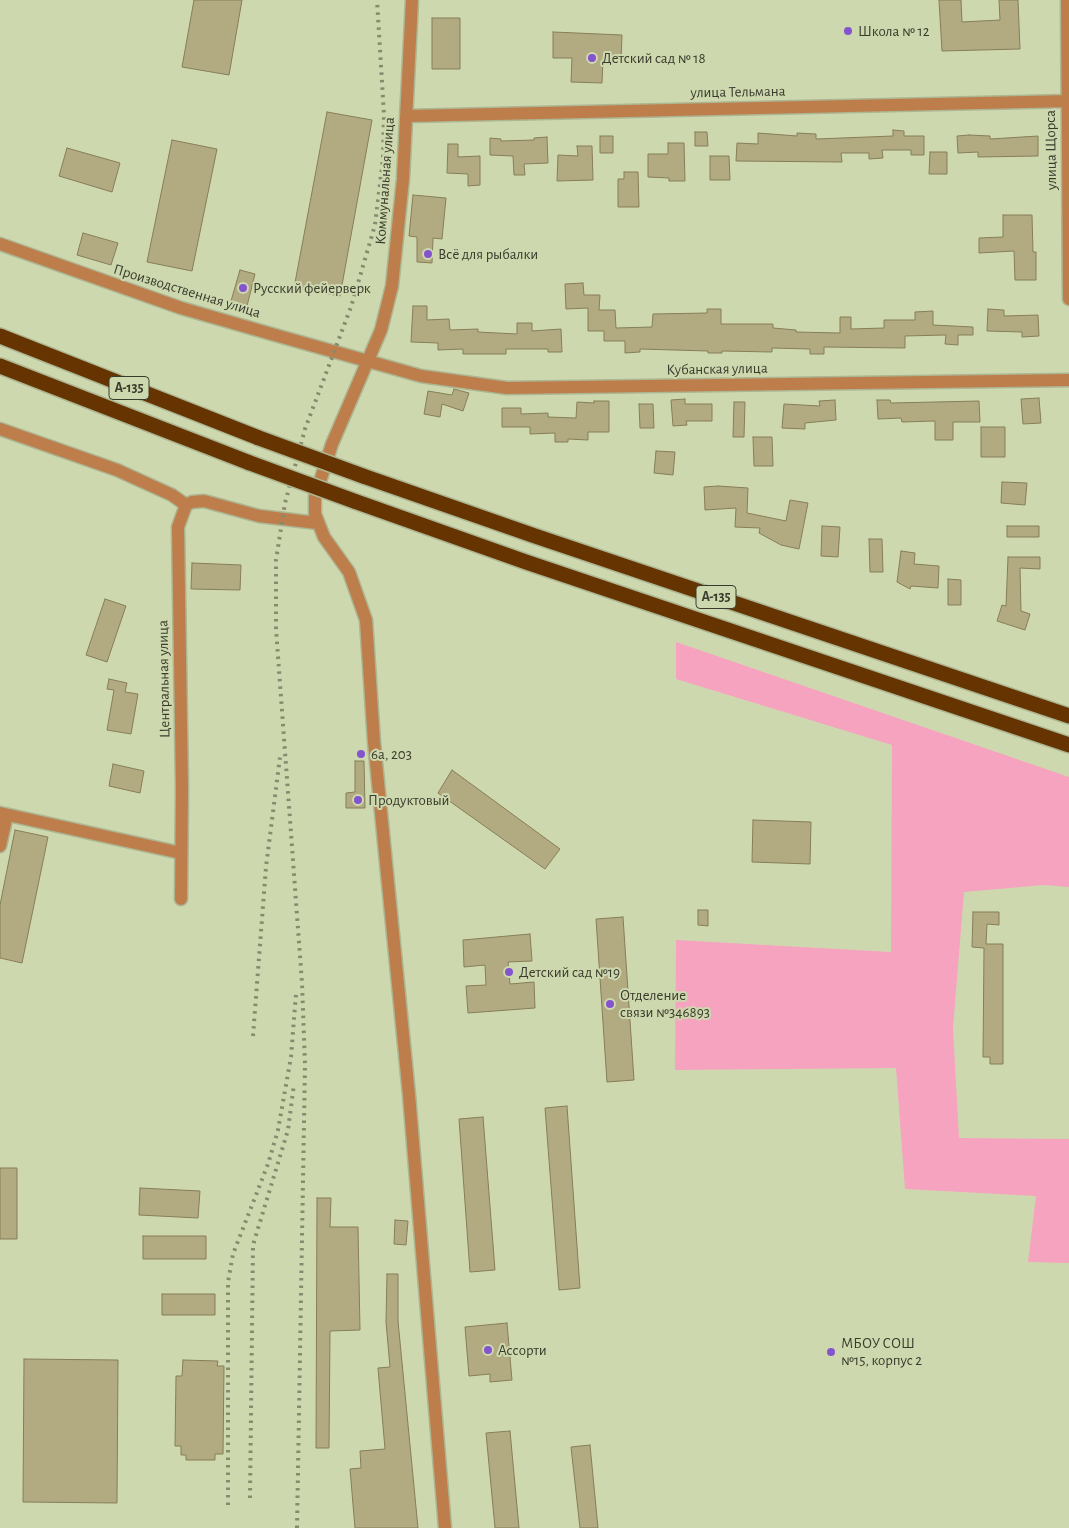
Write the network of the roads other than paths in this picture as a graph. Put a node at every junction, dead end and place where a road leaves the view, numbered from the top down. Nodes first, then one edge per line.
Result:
1 (412, 0) edge
2 (1067, 0) edge
3 (1068, 101) edge
4 (407, 116) junction
5 (0, 244) edge
6 (1069, 300) edge
7 (0, 336) edge
8 (368, 360) junction
9 (0, 366) edge
10 (1069, 380) edge
11 (0, 429) edge
12 (186, 505) junction
13 (317, 523) junction
14 (1069, 716) edge
15 (1069, 745) edge
16 (3, 814) edge
17 (0, 846) edge
18 (181, 853) junction
19 (181, 899) dead end
20 (445, 1528) edge

1 - 4 street, Коммунальная улица
2 - 3 street, улица Щорса
3 - 4 street, улица Тельмана
3 - 6 street, улица Щорса
4 - 8 street, Коммунальная улица
5 - 8 street, Производственная улица
7 - 14 highway, А-135, bridge
8 - 10 street, Кубанская улица
8 - 13 street, Коммунальная улица
9 - 15 highway, А-135, bridge
11 - 12 street
12 - 13 street
12 - 18 street, Центральная улица
13 - 20 street
16 - 17 street
16 - 18 street
18 - 19 street, Центральная улица

